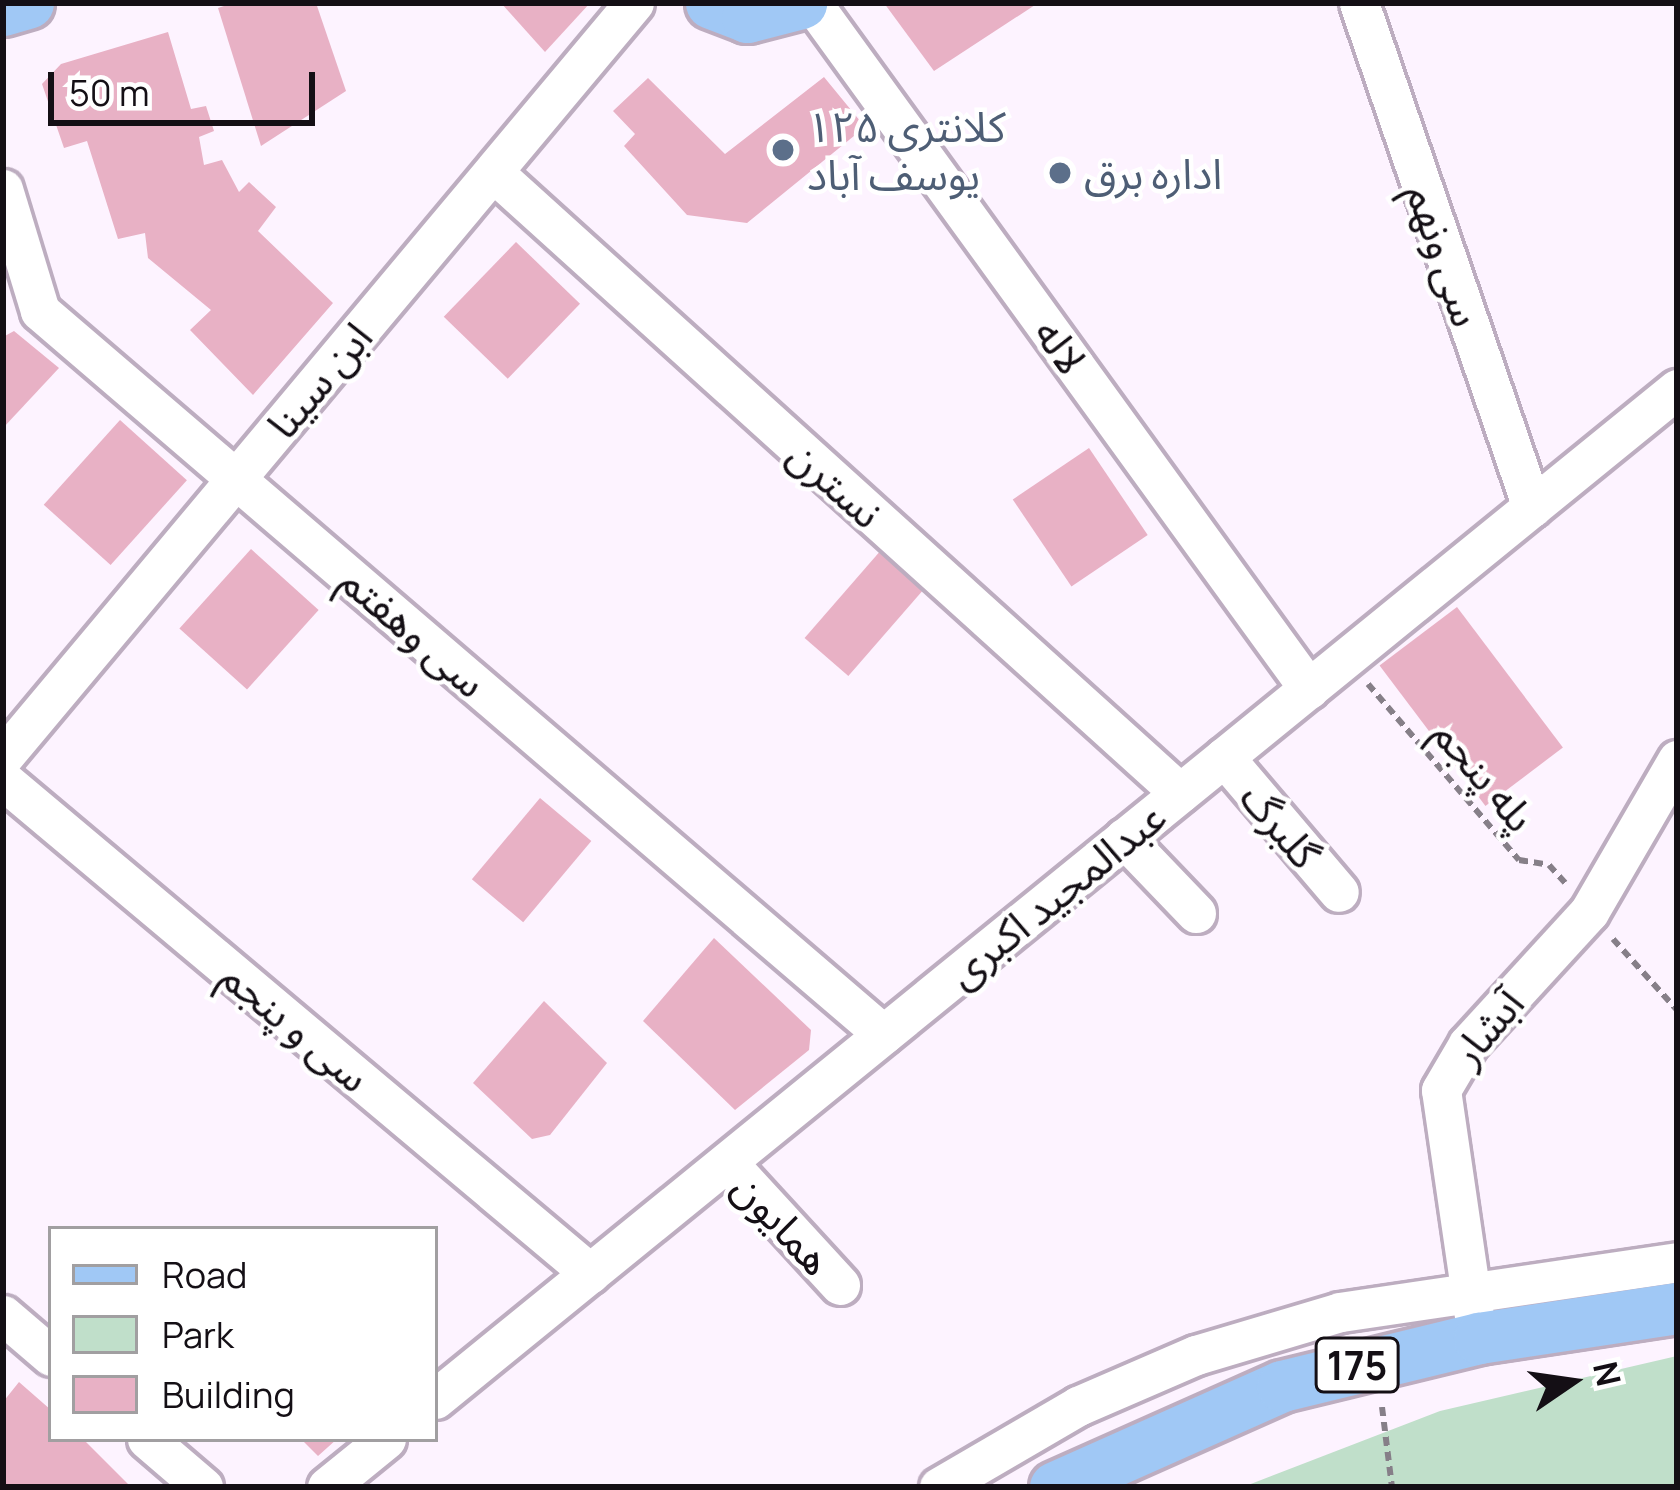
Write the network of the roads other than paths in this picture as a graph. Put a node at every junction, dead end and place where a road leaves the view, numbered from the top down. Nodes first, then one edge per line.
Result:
1 (28, 3) edge
2 (634, 3) edge
3 (711, 3) edge
4 (801, 3) edge
5 (812, 3) edge
6 (1359, 3) edge
7 (3, 10) edge
8 (493, 172) junction
9 (3, 189) edge
10 (1677, 389) edge
11 (237, 478) junction
12 (1532, 507) junction
13 (1309, 688) junction
14 (3, 757) edge
15 (1224, 757) junction
16 (1677, 760) edge
17 (3, 779) edge
18 (1180, 793) junction
19 (1124, 838) junction
20 (1339, 892) dead end
21 (1196, 913) dead end
22 (883, 1034) junction
23 (727, 1162) junction
24 (1677, 1262) edge
25 (590, 1273) junction
26 (840, 1285) dead end
27 (1677, 1308) edge
28 (1473, 1314) junction
29 (3, 1315) edge
30 (48, 1353) edge
31 (438, 1397) edge
32 (150, 1442) edge
33 (382, 1442) edge
34 (203, 1487) edge
35 (327, 1487) edge
36 (940, 1487) edge
37 (1055, 1487) edge

1 - 7 main road
2 - 8 street, ابن سینا
3 - 4 main road
5 - 13 street, لاله
6 - 12 street, سی ونهم
8 - 11 street, ابن سینا
8 - 18 street, نسترن
9 - 11 street, سی وهفتم
10 - 12 street, عبدالمجید اکبری
11 - 14 street, ابن سینا
11 - 22 street, سی وهفتم
12 - 13 street, عبدالمجید اکبری
13 - 15 street, عبدالمجید اکبری
15 - 18 street, عبدالمجید اکبری
15 - 20 street, گلبرگ
16 - 28 street, آبشار
17 - 25 street, سی و پنجم
18 - 19 street, عبدالمجید اکبری
19 - 21 street
19 - 22 street, عبدالمجید اکبری
22 - 23 street, عبدالمجید اکبری
23 - 25 street, عبدالمجید اکبری
23 - 26 street, همایون
24 - 28 street
25 - 31 street, عبدالمجید اکبری
27 - 28 main road, 175
28 - 36 street
28 - 37 main road, 175
29 - 30 street
32 - 34 street
33 - 35 street

